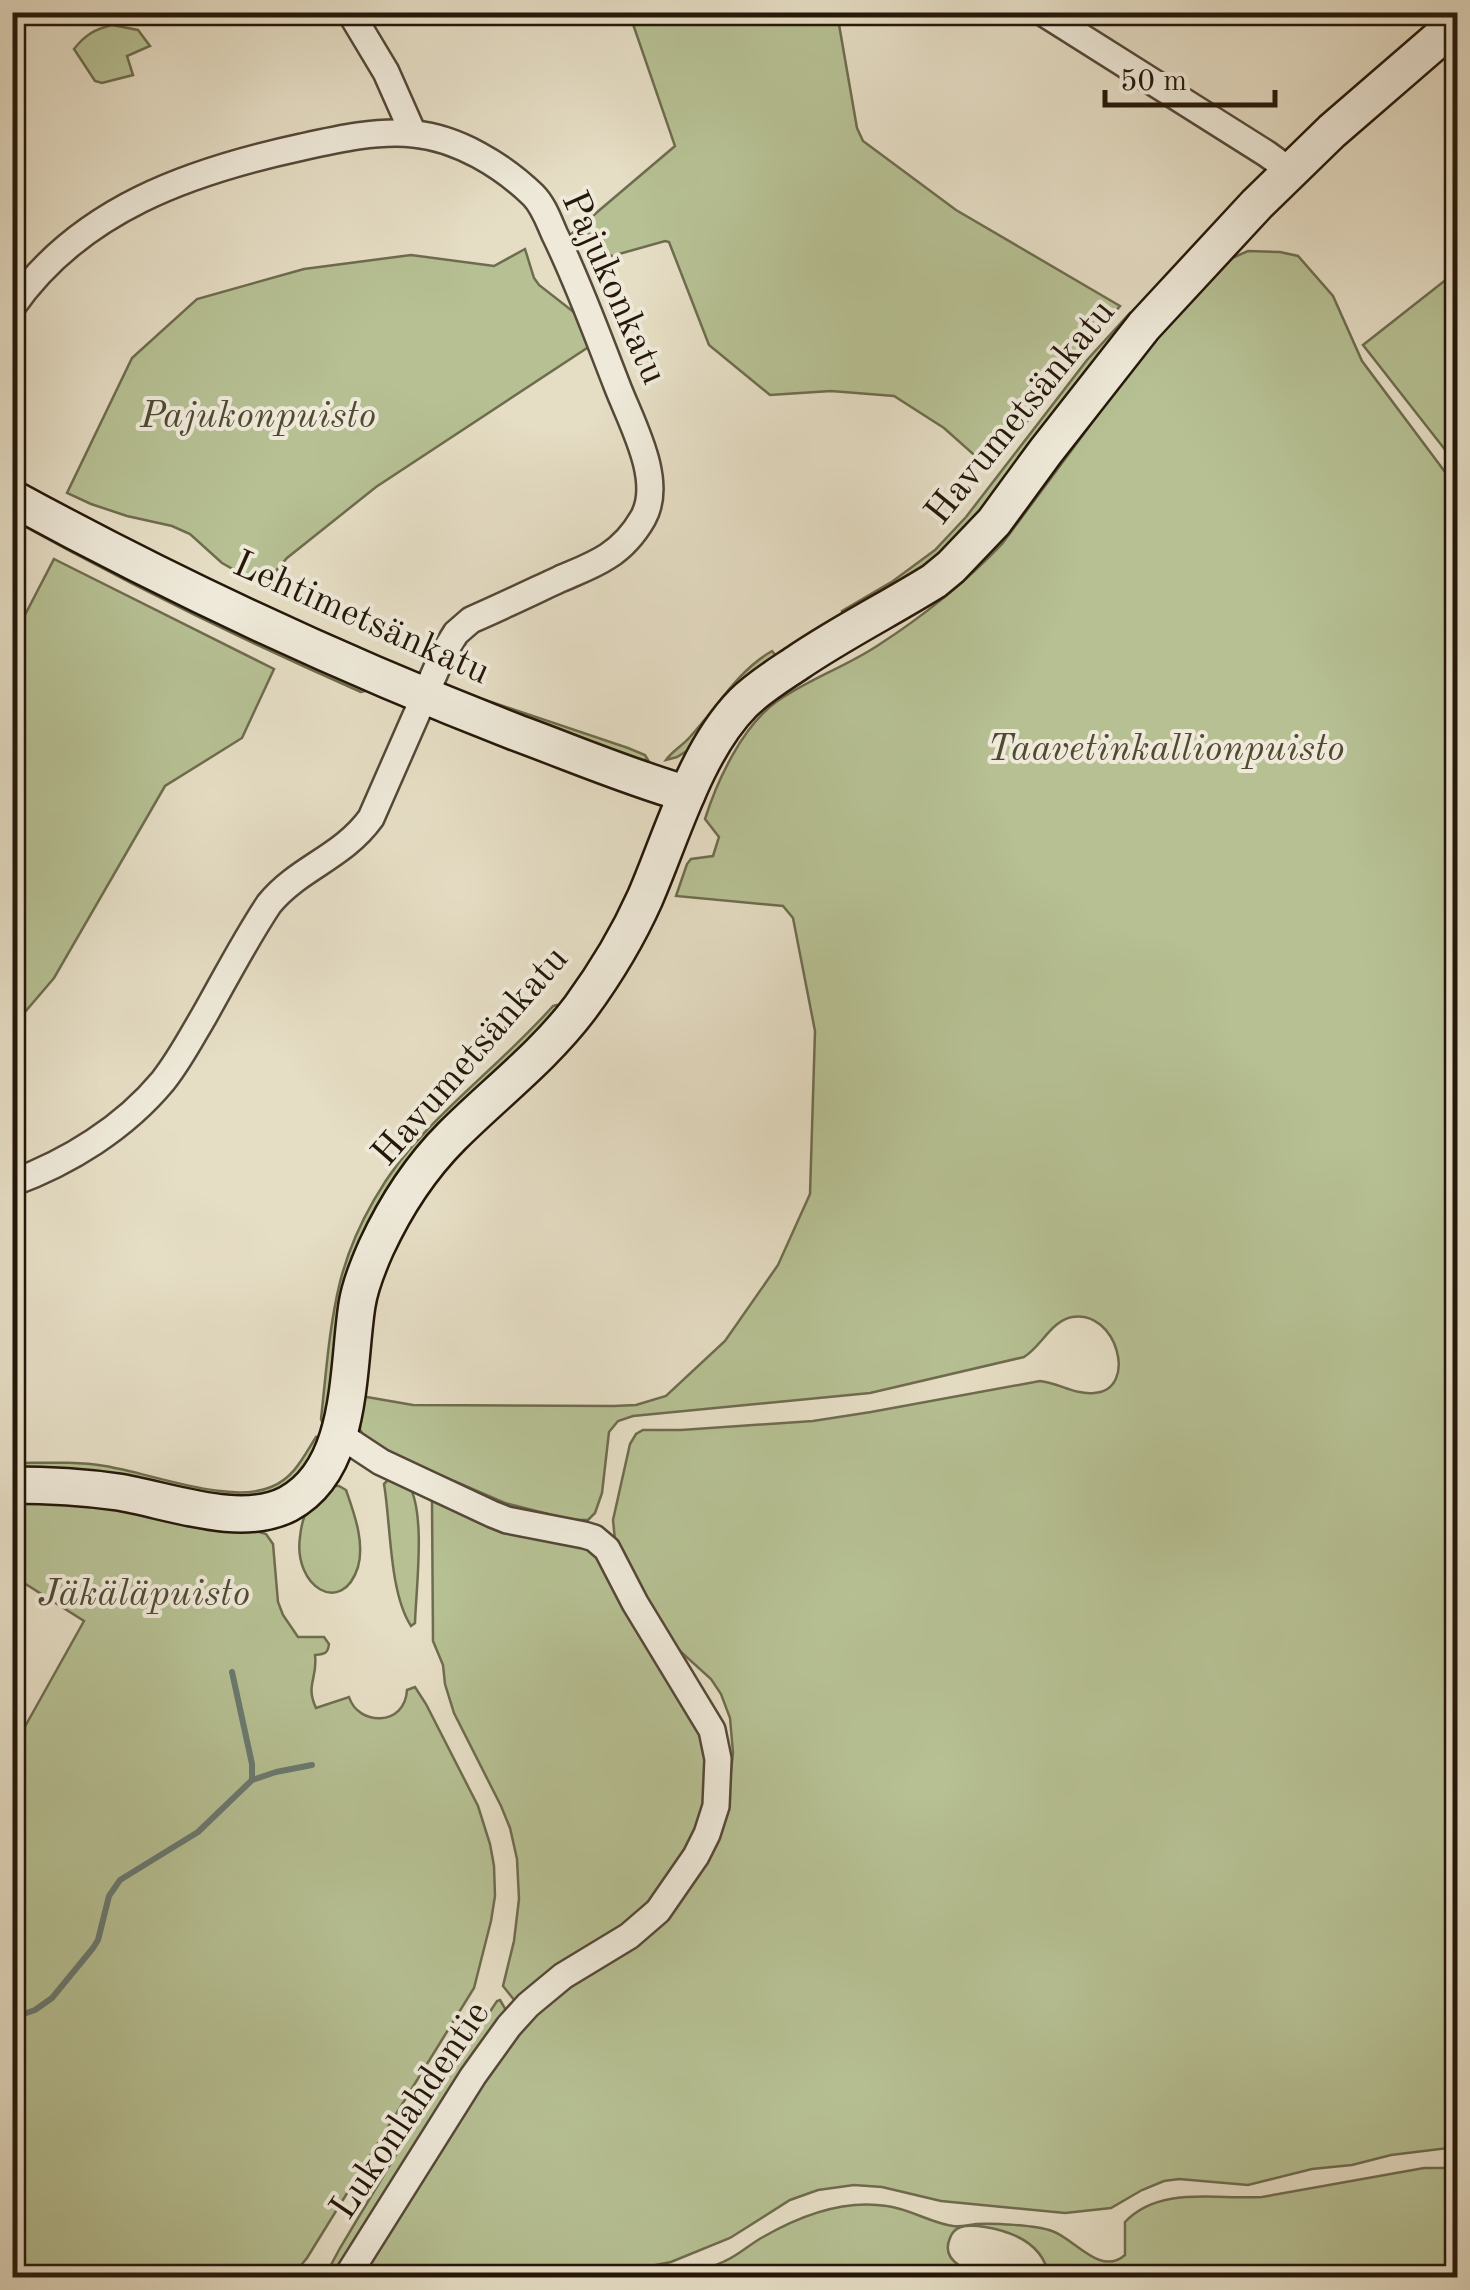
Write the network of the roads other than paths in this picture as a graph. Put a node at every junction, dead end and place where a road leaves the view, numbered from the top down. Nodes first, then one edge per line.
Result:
1 (350, 12) edge
2 (1042, 12) edge
3 (1458, 22) edge
4 (413, 134) junction
5 (1289, 170) junction
6 (12, 307) edge
7 (12, 498) edge
8 (424, 697) junction
9 (687, 794) junction
10 (12, 1183) edge
11 (340, 1435) junction
12 (12, 1485) edge
13 (346, 2278) edge

1 - 4 street
2 - 5 street
3 - 5 street, Havumetsänkatu
4 - 6 street, Pajukonkatu
4 - 8 street, Pajukonkatu
5 - 9 street, Havumetsänkatu
7 - 8 street, Lehtimetsänkatu
8 - 9 street, Lehtimetsänkatu
8 - 10 street, Pajukonkatu
9 - 11 street, Havumetsänkatu
11 - 12 street, Havumetsänkatu
11 - 13 street, Lukonlahdentie

